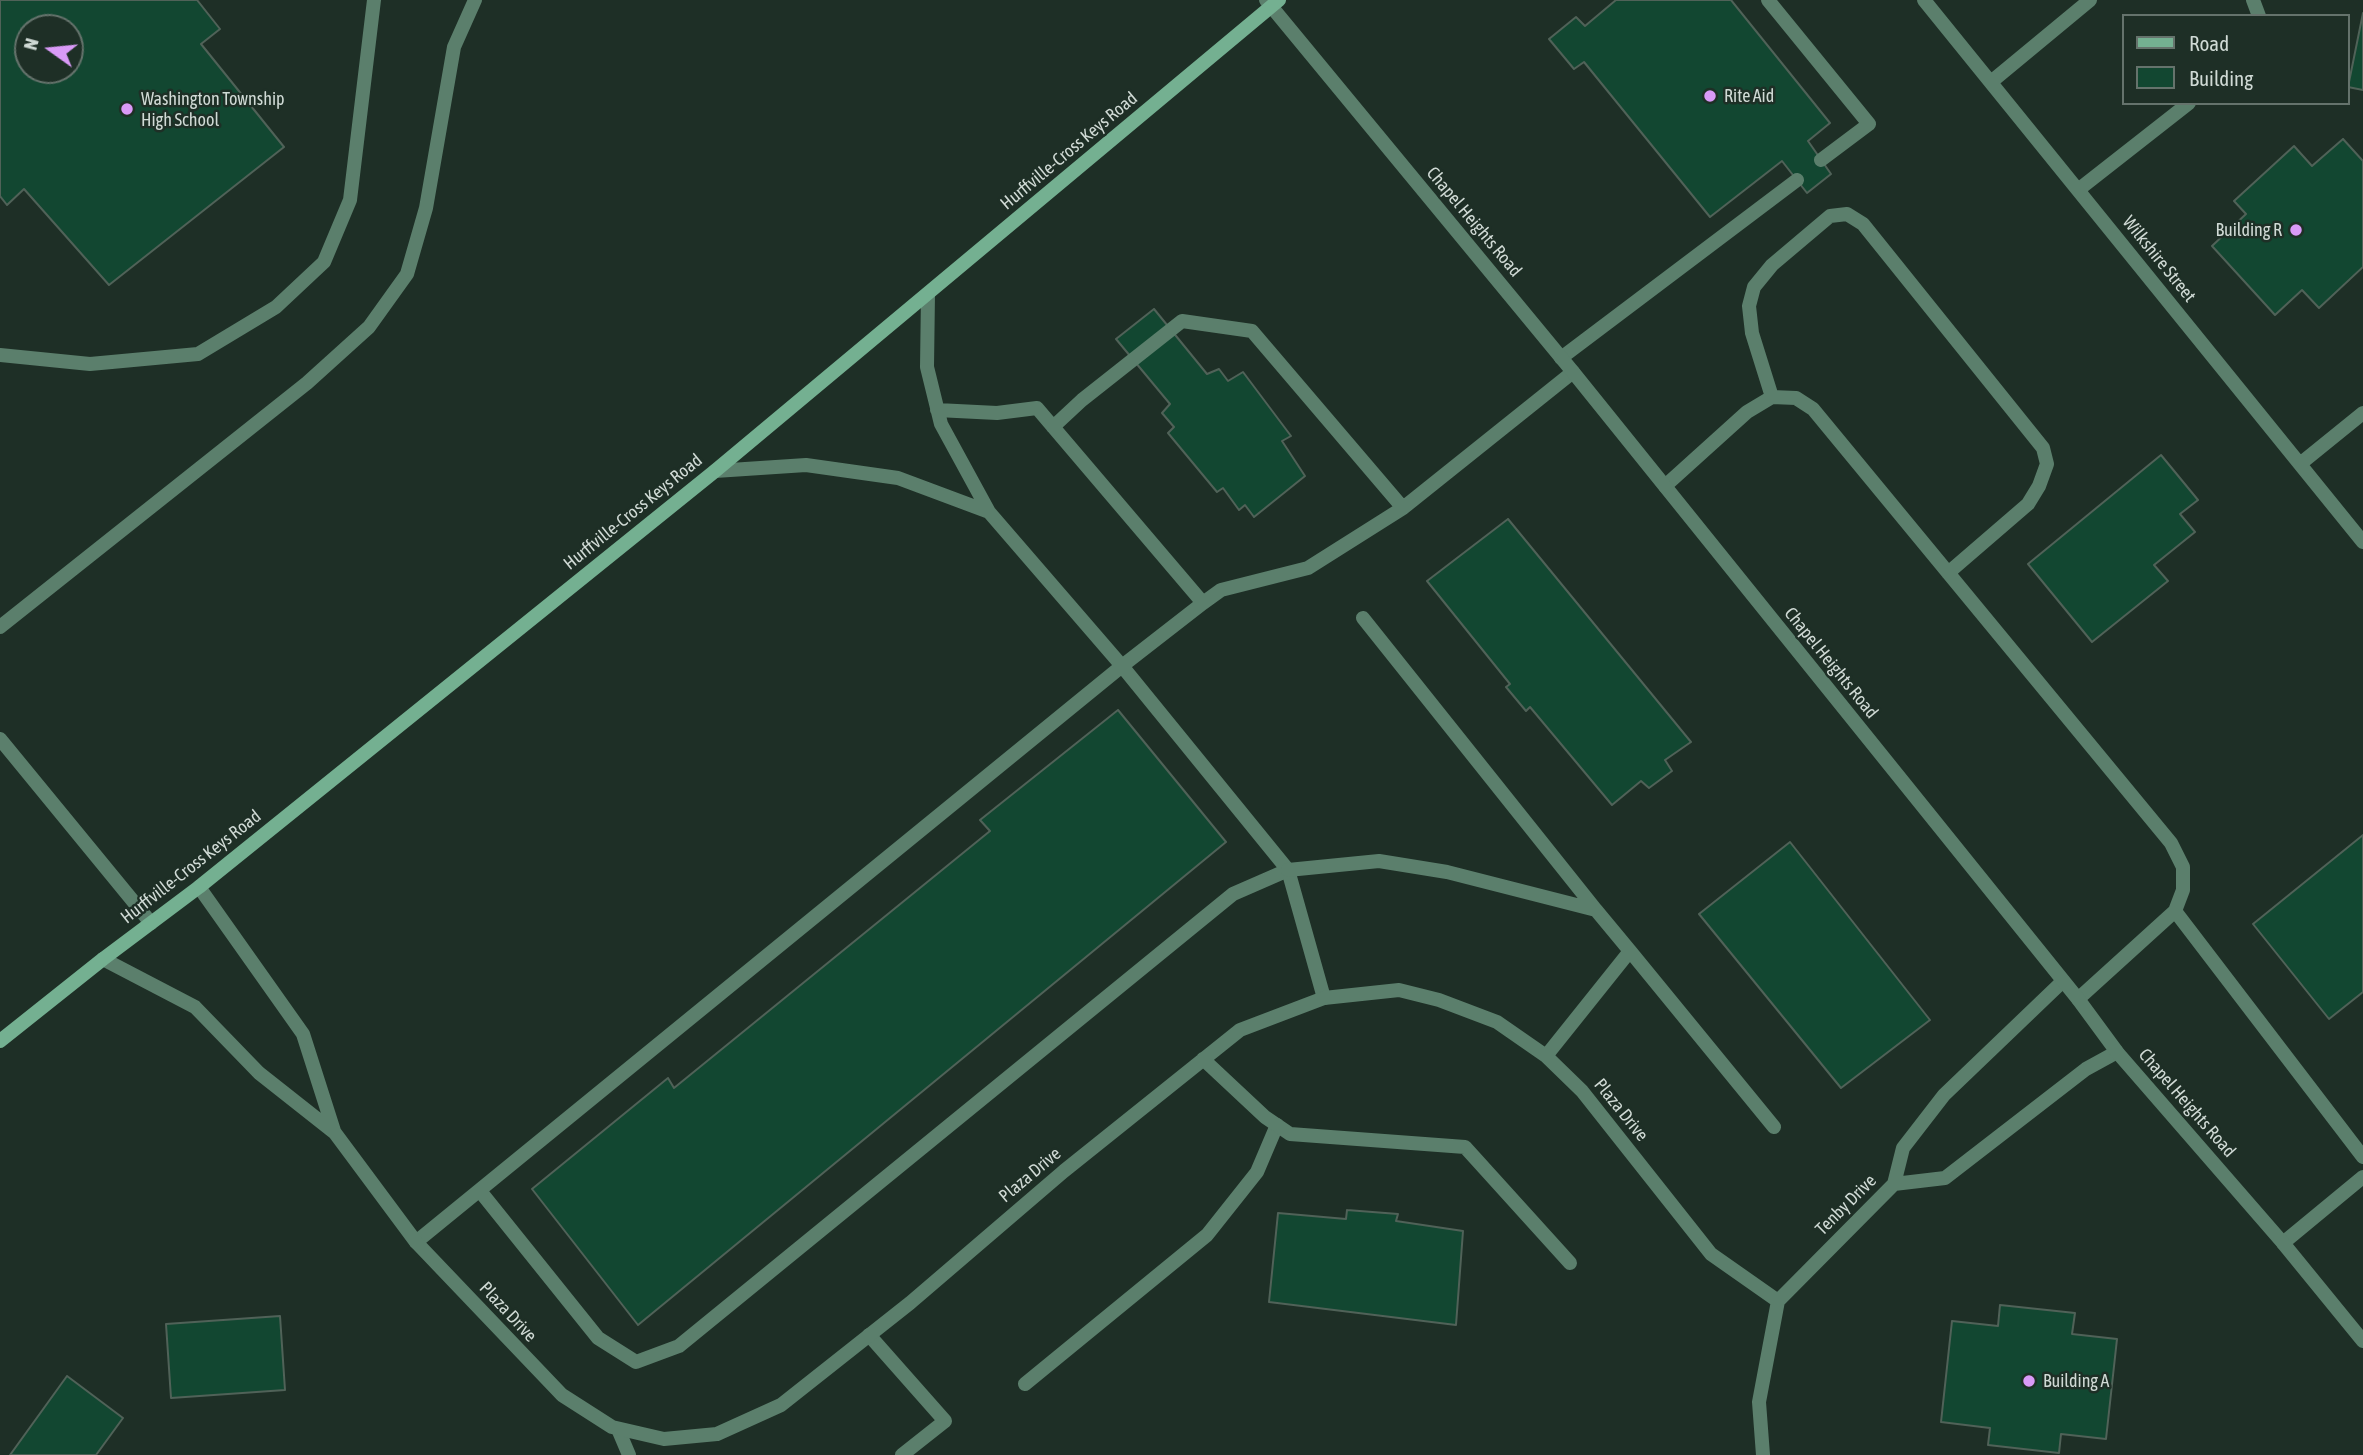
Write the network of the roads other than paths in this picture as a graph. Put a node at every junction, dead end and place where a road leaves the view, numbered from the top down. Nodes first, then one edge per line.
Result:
1 (374, 0) edge
2 (475, 0) edge
3 (1768, 0) edge
4 (1924, 0) edge
5 (2090, 0) edge
6 (1272, 2) edge
7 (1991, 82) junction
8 (2186, 105) edge
9 (1821, 160) dead end
10 (1797, 180) dead end
11 (2078, 190) junction
12 (928, 294) junction
13 (0, 355) edge
14 (1561, 358) junction
15 (1573, 372) junction
16 (1772, 397) junction
17 (937, 410) junction
18 (2363, 413) edge
19 (1053, 427) junction
20 (2300, 464) junction
21 (715, 471) junction
22 (1665, 486) junction
23 (1403, 508) junction
24 (989, 512) junction
25 (2363, 542) edge
26 (1948, 573) junction
27 (1203, 603) junction
28 (1363, 618) dead end
29 (0, 627) edge
30 (1122, 666) junction
31 (0, 738) edge
32 (1288, 870) junction
33 (199, 887) junction
34 (1596, 910) junction
35 (2175, 911) junction
36 (151, 923) junction
37 (1630, 951) junction
38 (103, 959) junction
39 (2063, 981) junction
40 (1324, 999) junction
41 (2078, 999) junction
42 (0, 1041) edge
43 (2117, 1052) junction
44 (1546, 1056) junction
45 (1203, 1059) junction
46 (1277, 1125) junction
47 (1774, 1127) dead end
48 (334, 1133) junction
49 (2363, 1157) edge
50 (2363, 1177) edge
51 (1894, 1184) junction
52 (480, 1191) junction
53 (416, 1242) junction
54 (2283, 1243) junction
55 (1570, 1263) dead end
56 (1778, 1301) junction
57 (869, 1335) junction
58 (2363, 1341) edge
59 (1025, 1384) dead end
60 (618, 1429) junction
61 (629, 1455) edge
62 (902, 1455) edge
63 (1763, 1455) edge

1 - 13 street
2 - 29 street
3 - 9 street
4 - 7 street, Wilkshire Street
5 - 7 street
6 - 12 main road, Hurffville-Cross Keys Road
6 - 14 street, Chapel Heights Road
7 - 11 street, Wilkshire Street
8 - 11 street
10 - 14 street
11 - 20 street, Wilkshire Street
12 - 17 street
12 - 21 main road, Hurffville-Cross Keys Road
14 - 15 street, Chapel Heights Road
15 - 22 street, Chapel Heights Road
15 - 23 street
16 - 22 street
16 - 26 street
16 - 26 street
17 - 19 street
17 - 24 street
18 - 20 street
19 - 23 street
19 - 27 street
20 - 25 street, Wilkshire Street
21 - 24 street
21 - 33 main road, Hurffville-Cross Keys Road
22 - 39 street, Chapel Heights Road
23 - 27 street
24 - 30 street
26 - 35 street
27 - 30 street
28 - 34 street
30 - 32 street
30 - 52 street
31 - 36 street
32 - 34 street
32 - 40 street
32 - 52 street
33 - 36 main road, Hurffville-Cross Keys Road
33 - 48 street, Plaza Drive
34 - 37 street
35 - 41 street
35 - 49 street
36 - 38 main road, Hurffville-Cross Keys Road
37 - 44 street
37 - 47 street
38 - 42 main road, Hurffville-Cross Keys Road
38 - 48 street, Plaza Drive
39 - 41 street, Chapel Heights Road
39 - 51 street
40 - 44 street, Plaza Drive
40 - 45 street, Plaza Drive
41 - 43 street, Chapel Heights Road
43 - 51 street, Tenby Drive
43 - 54 street, Chapel Heights Road
44 - 56 street, Plaza Drive
45 - 46 street
45 - 57 street, Plaza Drive
46 - 55 street
46 - 59 street
48 - 53 street, Plaza Drive
50 - 54 street
51 - 56 street, Tenby Drive
52 - 53 street
53 - 60 street, Plaza Drive
54 - 58 street, Chapel Heights Road
56 - 63 street
57 - 60 street, Plaza Drive
57 - 62 street
60 - 61 street

